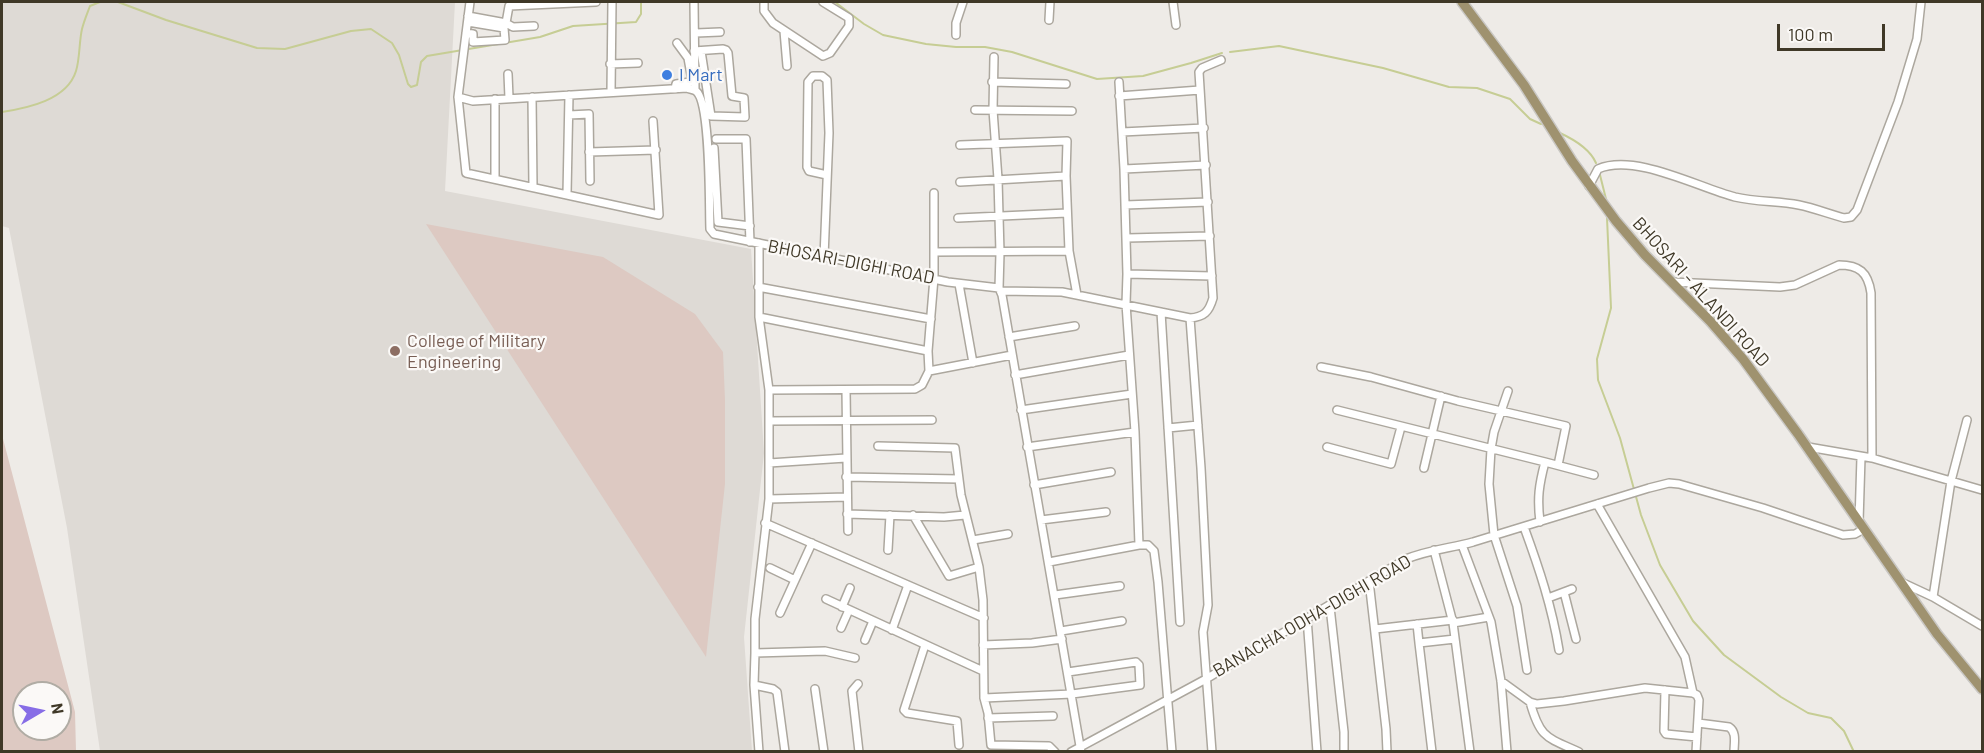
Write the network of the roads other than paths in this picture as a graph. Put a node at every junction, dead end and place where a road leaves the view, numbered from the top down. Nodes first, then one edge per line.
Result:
1 (470, 2) edge
2 (596, 2) edge
3 (612, 2) edge
4 (694, 2) edge
5 (764, 2) edge
6 (823, 2) edge
7 (963, 2) edge
8 (1050, 2) edge
9 (1173, 2) edge
10 (1462, 2) edge
11 (1921, 2) edge
12 (470, 20) junction
13 (1049, 20) dead end
14 (506, 23) junction
15 (1176, 25) dead end
16 (534, 26) dead end
17 (720, 32) dead end
18 (784, 32) junction
19 (470, 33) junction
20 (696, 33) junction
21 (956, 35) dead end
22 (678, 43) dead end
23 (698, 51) junction
24 (993, 57) dead end
25 (1221, 60) dead end
26 (638, 63) dead end
27 (610, 64) junction
28 (788, 66) dead end
29 (508, 74) dead end
30 (992, 82) junction
31 (1119, 82) dead end
32 (1066, 84) dead end
33 (675, 89) junction
34 (695, 90) junction
35 (1200, 90) junction
36 (611, 92) junction
37 (569, 95) junction
38 (458, 96) junction
39 (1119, 96) junction
40 (532, 97) junction
41 (509, 98) junction
42 (495, 99) junction
43 (975, 110) dead end
44 (993, 110) junction
45 (1072, 111) dead end
46 (569, 115) junction
47 (653, 121) dead end
48 (1204, 128) junction
49 (1122, 132) junction
50 (716, 139) dead end
51 (960, 144) dead end
52 (994, 145) junction
53 (714, 148) dead end
54 (656, 150) junction
55 (589, 152) junction
56 (1206, 165) junction
57 (1124, 169) junction
58 (827, 175) junction
59 (1066, 176) junction
60 (495, 179) junction
61 (998, 179) junction
62 (590, 181) dead end
63 (960, 182) dead end
64 (1589, 186) junction
65 (533, 187) junction
66 (934, 193) dead end
67 (567, 194) junction
68 (1208, 202) junction
69 (1125, 204) junction
70 (1067, 213) junction
71 (999, 215) junction
72 (958, 218) dead end
73 (750, 226) junction
74 (1210, 236) junction
75 (1127, 238) junction
76 (750, 242) junction
77 (759, 243) junction
78 (1069, 251) junction
79 (934, 252) junction
80 (1000, 253) junction
81 (824, 257) junction
82 (1127, 274) junction
83 (1212, 276) junction
84 (934, 278) junction
85 (1672, 282) junction
86 (959, 284) junction
87 (758, 287) junction
88 (1000, 289) junction
89 (1077, 295) junction
90 (1126, 304) junction
91 (1161, 312) junction
92 (759, 316) junction
93 (1190, 318) junction
94 (931, 319) junction
95 (1075, 326) dead end
96 (1009, 336) junction
97 (928, 351) junction
98 (1011, 355) junction
99 (1129, 355) junction
100 (974, 363) junction
101 (1321, 367) dead end
102 (929, 371) junction
103 (1015, 375) junction
104 (769, 390) junction
105 (846, 390) junction
106 (1508, 391) dead end
107 (1132, 394) junction
108 (1442, 396) junction
109 (1021, 410) junction
110 (1337, 410) dead end
111 (1501, 410) junction
112 (932, 420) dead end
113 (1968, 420) dead end
114 (769, 422) junction
115 (846, 422) junction
116 (1198, 425) junction
117 (1401, 427) junction
118 (1168, 428) junction
119 (1135, 432) junction
120 (1432, 434) junction
121 (878, 446) dead end
122 (1027, 447) junction
123 (1327, 447) dead end
124 (1808, 447) junction
125 (1491, 449) junction
126 (1861, 457) junction
127 (846, 458) junction
128 (1872, 459) junction
129 (1545, 462) junction
130 (769, 463) junction
131 (1558, 465) junction
132 (1424, 468) dead end
133 (1111, 472) dead end
134 (1594, 475) dead end
135 (846, 477) junction
136 (959, 479) junction
137 (1952, 481) junction
138 (1034, 485) junction
139 (1983, 490) edge
140 (847, 497) junction
141 (769, 499) junction
142 (1597, 504) junction
143 (1106, 512) dead end
144 (847, 514) junction
145 (890, 515) junction
146 (913, 515) junction
147 (965, 515) junction
148 (1041, 520) junction
149 (1540, 522) junction
150 (765, 523) junction
151 (1861, 525) junction
152 (1524, 527) junction
153 (848, 531) dead end
154 (1008, 534) dead end
155 (1494, 535) junction
156 (973, 540) junction
157 (812, 543) junction
158 (1139, 545) junction
159 (1462, 545) junction
160 (888, 550) dead end
161 (1434, 550) junction
162 (1049, 562) junction
163 (770, 567) dead end
164 (979, 567) junction
165 (795, 579) junction
166 (1369, 581) junction
167 (1900, 582) junction
168 (908, 585) junction
169 (1120, 586) dead end
170 (850, 588) dead end
171 (1572, 589) dead end
172 (1564, 592) junction
173 (1055, 595) junction
174 (1548, 597) junction
175 (1933, 597) junction
176 (826, 599) dead end
177 (1330, 607) junction
178 (845, 608) junction
179 (780, 613) dead end
180 (1490, 617) junction
181 (1569, 617) junction
182 (984, 618) junction
183 (1307, 618) junction
184 (873, 621) junction
185 (1122, 621) dead end
186 (1453, 621) junction
187 (1554, 621) junction
188 (1180, 622) dead end
189 (1417, 624) junction
190 (1983, 626) edge
191 (841, 628) dead end
192 (1375, 629) junction
193 (892, 630) junction
194 (1061, 631) junction
195 (1062, 639) junction
196 (1455, 639) junction
197 (1576, 639) dead end
198 (865, 640) dead end
199 (1419, 643) junction
200 (925, 645) junction
201 (983, 645) junction
202 (1558, 650) dead end
203 (755, 652) junction
204 (855, 658) dead end
205 (1527, 670) dead end
206 (983, 671) junction
207 (1068, 672) junction
208 (1206, 679) junction
209 (1501, 681) junction
210 (858, 684) dead end
211 (754, 685) junction
212 (815, 689) dead end
213 (1983, 689) edge
214 (1665, 690) junction
215 (1693, 693) junction
216 (1072, 694) junction
217 (984, 698) junction
218 (1168, 698) junction
219 (1530, 702) junction
220 (1053, 716) dead end
221 (988, 718) junction
222 (1698, 723) junction
223 (1697, 737) junction
224 (959, 745) dead end
225 (1081, 749) edge
226 (759, 752) edge
227 (785, 752) edge
228 (824, 752) edge
229 (859, 752) edge
230 (1055, 752) edge
231 (1071, 752) edge
232 (1172, 752) edge
233 (1212, 752) edge
234 (1317, 752) edge
235 (1344, 752) edge
236 (1387, 752) edge
237 (1431, 752) edge
238 (1470, 752) edge
239 (1507, 752) edge
240 (1580, 752) edge
241 (1696, 752) edge
242 (1734, 752) edge

1 - 12 street
2 - 14 street
3 - 27 street
4 - 20 street
5 - 18 street
6 - 18 street
7 - 21 street
8 - 13 street
9 - 15 street
10 - 64 main road, BHOSARI - ALANDI ROAD
11 - 64 street
12 - 14 street
12 - 19 street
12 - 19 street
14 - 16 street
17 - 20 street
18 - 28 street
19 - 38 street
20 - 23 street
22 - 33 street
23 - 23 street
23 - 34 street
24 - 30 street
25 - 35 street
26 - 27 street
27 - 36 street
29 - 41 street
30 - 32 street
30 - 44 street
31 - 39 street
33 - 34 street
33 - 36 street
34 - 76 street, BHOSARI-DIGHI ROAD
35 - 39 street
35 - 48 street
36 - 37 street
37 - 40 street
37 - 46 street
38 - 42 street
38 - 60 street
39 - 49 street
40 - 41 street
40 - 65 street
41 - 42 street
42 - 60 street
43 - 44 street
44 - 45 street
44 - 52 street
46 - 55 street
46 - 67 street
47 - 54 street
48 - 49 street
48 - 56 street
49 - 57 street
50 - 73 street
51 - 52 street
52 - 59 street
52 - 61 street
53 - 73 street
54 - 55 street
54 - 67 street
55 - 62 street
56 - 57 street
56 - 68 street
57 - 69 street
58 - 58 street
58 - 81 street
59 - 61 street
59 - 70 street
60 - 65 street
61 - 63 street
61 - 71 street
64 - 85 main road, BHOSARI - ALANDI ROAD
65 - 67 street
66 - 79 street
68 - 69 street
68 - 74 street
69 - 75 street
70 - 71 street
70 - 78 street
71 - 72 street
71 - 80 street
73 - 76 street
74 - 75 street
74 - 83 street
75 - 82 street
76 - 77 street, BHOSARI-DIGHI ROAD
77 - 81 street, BHOSARI-DIGHI ROAD
77 - 87 street
78 - 80 street
78 - 89 street
79 - 80 street
79 - 84 street
80 - 88 street
81 - 84 street, BHOSARI-DIGHI ROAD
82 - 83 street
82 - 90 street
83 - 93 street
84 - 86 street, BHOSARI-DIGHI ROAD
84 - 94 street
85 - 124 main road, BHOSARI - ALANDI ROAD
85 - 128 street
86 - 88 street, BHOSARI-DIGHI ROAD
86 - 100 street
87 - 92 street
87 - 94 street
88 - 89 street, BHOSARI-DIGHI ROAD
88 - 96 street
89 - 90 street, BHOSARI-DIGHI ROAD
90 - 91 street, BHOSARI-DIGHI ROAD
90 - 99 street
91 - 93 street, BHOSARI-DIGHI ROAD
91 - 118 street
92 - 97 street
92 - 104 street
93 - 116 street
94 - 97 street
95 - 96 street
96 - 98 street
97 - 102 street
98 - 100 street
98 - 103 street
99 - 103 street
99 - 107 street
100 - 102 street
101 - 108 street
102 - 105 street
103 - 109 street
104 - 105 street
104 - 114 street
105 - 115 street
106 - 111 street
107 - 109 street
107 - 119 street
108 - 111 street
108 - 120 street
109 - 122 street
110 - 117 street
111 - 125 street
111 - 131 street
112 - 115 street
113 - 137 street
114 - 115 street
114 - 130 street
115 - 127 street
116 - 118 street
116 - 208 street
117 - 120 street
117 - 123 street
118 - 188 street
119 - 122 street
119 - 158 street
120 - 125 street
120 - 132 street
121 - 136 street
122 - 138 street
124 - 126 street
124 - 151 main road, BHOSARI - ALANDI ROAD
125 - 129 street
125 - 155 street
126 - 128 street
126 - 151 street
127 - 130 street
127 - 135 street
128 - 137 street
129 - 131 street
129 - 149 street
130 - 141 street
131 - 134 street
133 - 138 street
135 - 136 street
135 - 140 street
136 - 147 street
137 - 139 street
137 - 175 street
138 - 148 street
140 - 141 street
140 - 144 street
141 - 150 street
142 - 149 street, BANACHA ODHA-DIGHI ROAD
142 - 151 street, BANACHA ODHA-DIGHI ROAD
142 - 215 street
143 - 148 street
144 - 145 street
144 - 153 street
145 - 146 street
145 - 160 street
146 - 147 street
146 - 164 street
147 - 156 street
148 - 162 street
149 - 152 street, BANACHA ODHA-DIGHI ROAD
150 - 157 street
150 - 203 street
151 - 167 main road, BHOSARI - ALANDI ROAD
152 - 155 street, BANACHA ODHA-DIGHI ROAD
152 - 174 street
154 - 156 street
155 - 159 street, BANACHA ODHA-DIGHI ROAD
155 - 205 street
156 - 164 street
157 - 165 street
157 - 168 street
158 - 162 street
158 - 218 street
159 - 161 street, BANACHA ODHA-DIGHI ROAD
159 - 180 street
161 - 166 street, BANACHA ODHA-DIGHI ROAD
161 - 186 street
162 - 173 street
163 - 165 street
164 - 182 street
165 - 179 street
166 - 177 street, BANACHA ODHA-DIGHI ROAD
166 - 192 street
167 - 175 street
167 - 213 main road, BHOSARI - ALANDI ROAD
168 - 182 street
168 - 193 street
169 - 173 street
170 - 178 street
171 - 172 street
172 - 174 street
172 - 181 street
173 - 194 street
174 - 187 street
175 - 190 street
176 - 178 street
177 - 183 street, BANACHA ODHA-DIGHI ROAD
177 - 235 street
178 - 184 street
178 - 191 street
180 - 186 street
180 - 209 street
181 - 187 street
181 - 197 street
182 - 201 street
183 - 208 street, BANACHA ODHA-DIGHI ROAD
183 - 234 street
184 - 193 street
184 - 198 street
185 - 194 street
186 - 189 street
186 - 196 street
187 - 202 street
189 - 192 street
189 - 199 street
192 - 236 street
193 - 200 street
194 - 195 street
195 - 201 street
195 - 207 street
196 - 199 street
196 - 238 street
199 - 237 street
200 - 206 street
200 - 224 street
201 - 206 street
203 - 204 street
203 - 211 street
206 - 217 street
207 - 216 street
207 - 216 street
208 - 218 street, BANACHA ODHA-DIGHI ROAD
208 - 233 street
209 - 219 street
209 - 239 street
210 - 229 street
211 - 226 street
211 - 227 street
212 - 228 street
214 - 215 street
214 - 219 street
214 - 223 street
215 - 222 street
216 - 217 street
216 - 225 street
217 - 221 street
218 - 225 street, BANACHA ODHA-DIGHI ROAD
218 - 232 street
219 - 240 street
220 - 221 street
221 - 230 street
222 - 223 street
222 - 242 street
223 - 241 street
225 - 231 street, BANACHA ODHA-DIGHI ROAD

